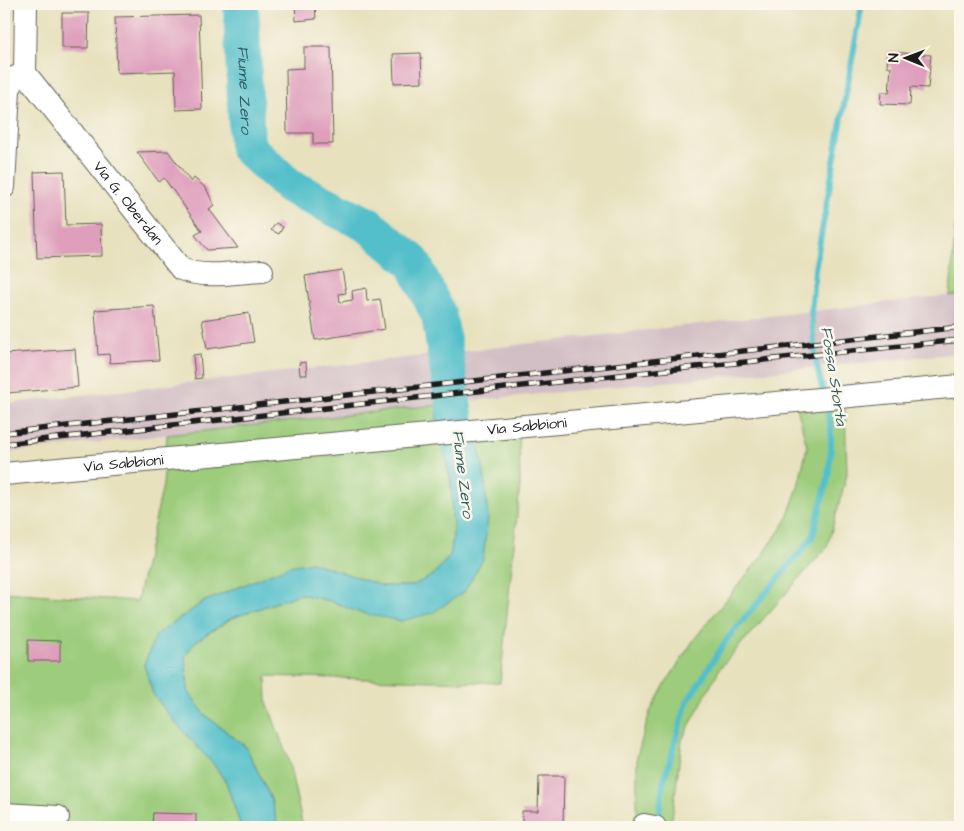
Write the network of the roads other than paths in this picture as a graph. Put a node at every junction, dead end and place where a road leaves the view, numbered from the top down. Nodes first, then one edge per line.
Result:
1 (26, 4) edge
2 (26, 73) junction
3 (4, 187) edge
4 (262, 270) dead end
5 (960, 386) edge
6 (4, 474) edge
7 (4, 814) edge
8 (58, 816) dead end

1 - 2 street
2 - 3 street
2 - 4 street, Via G. Oberdan
5 - 6 street, Via Sabbioni
7 - 8 street

